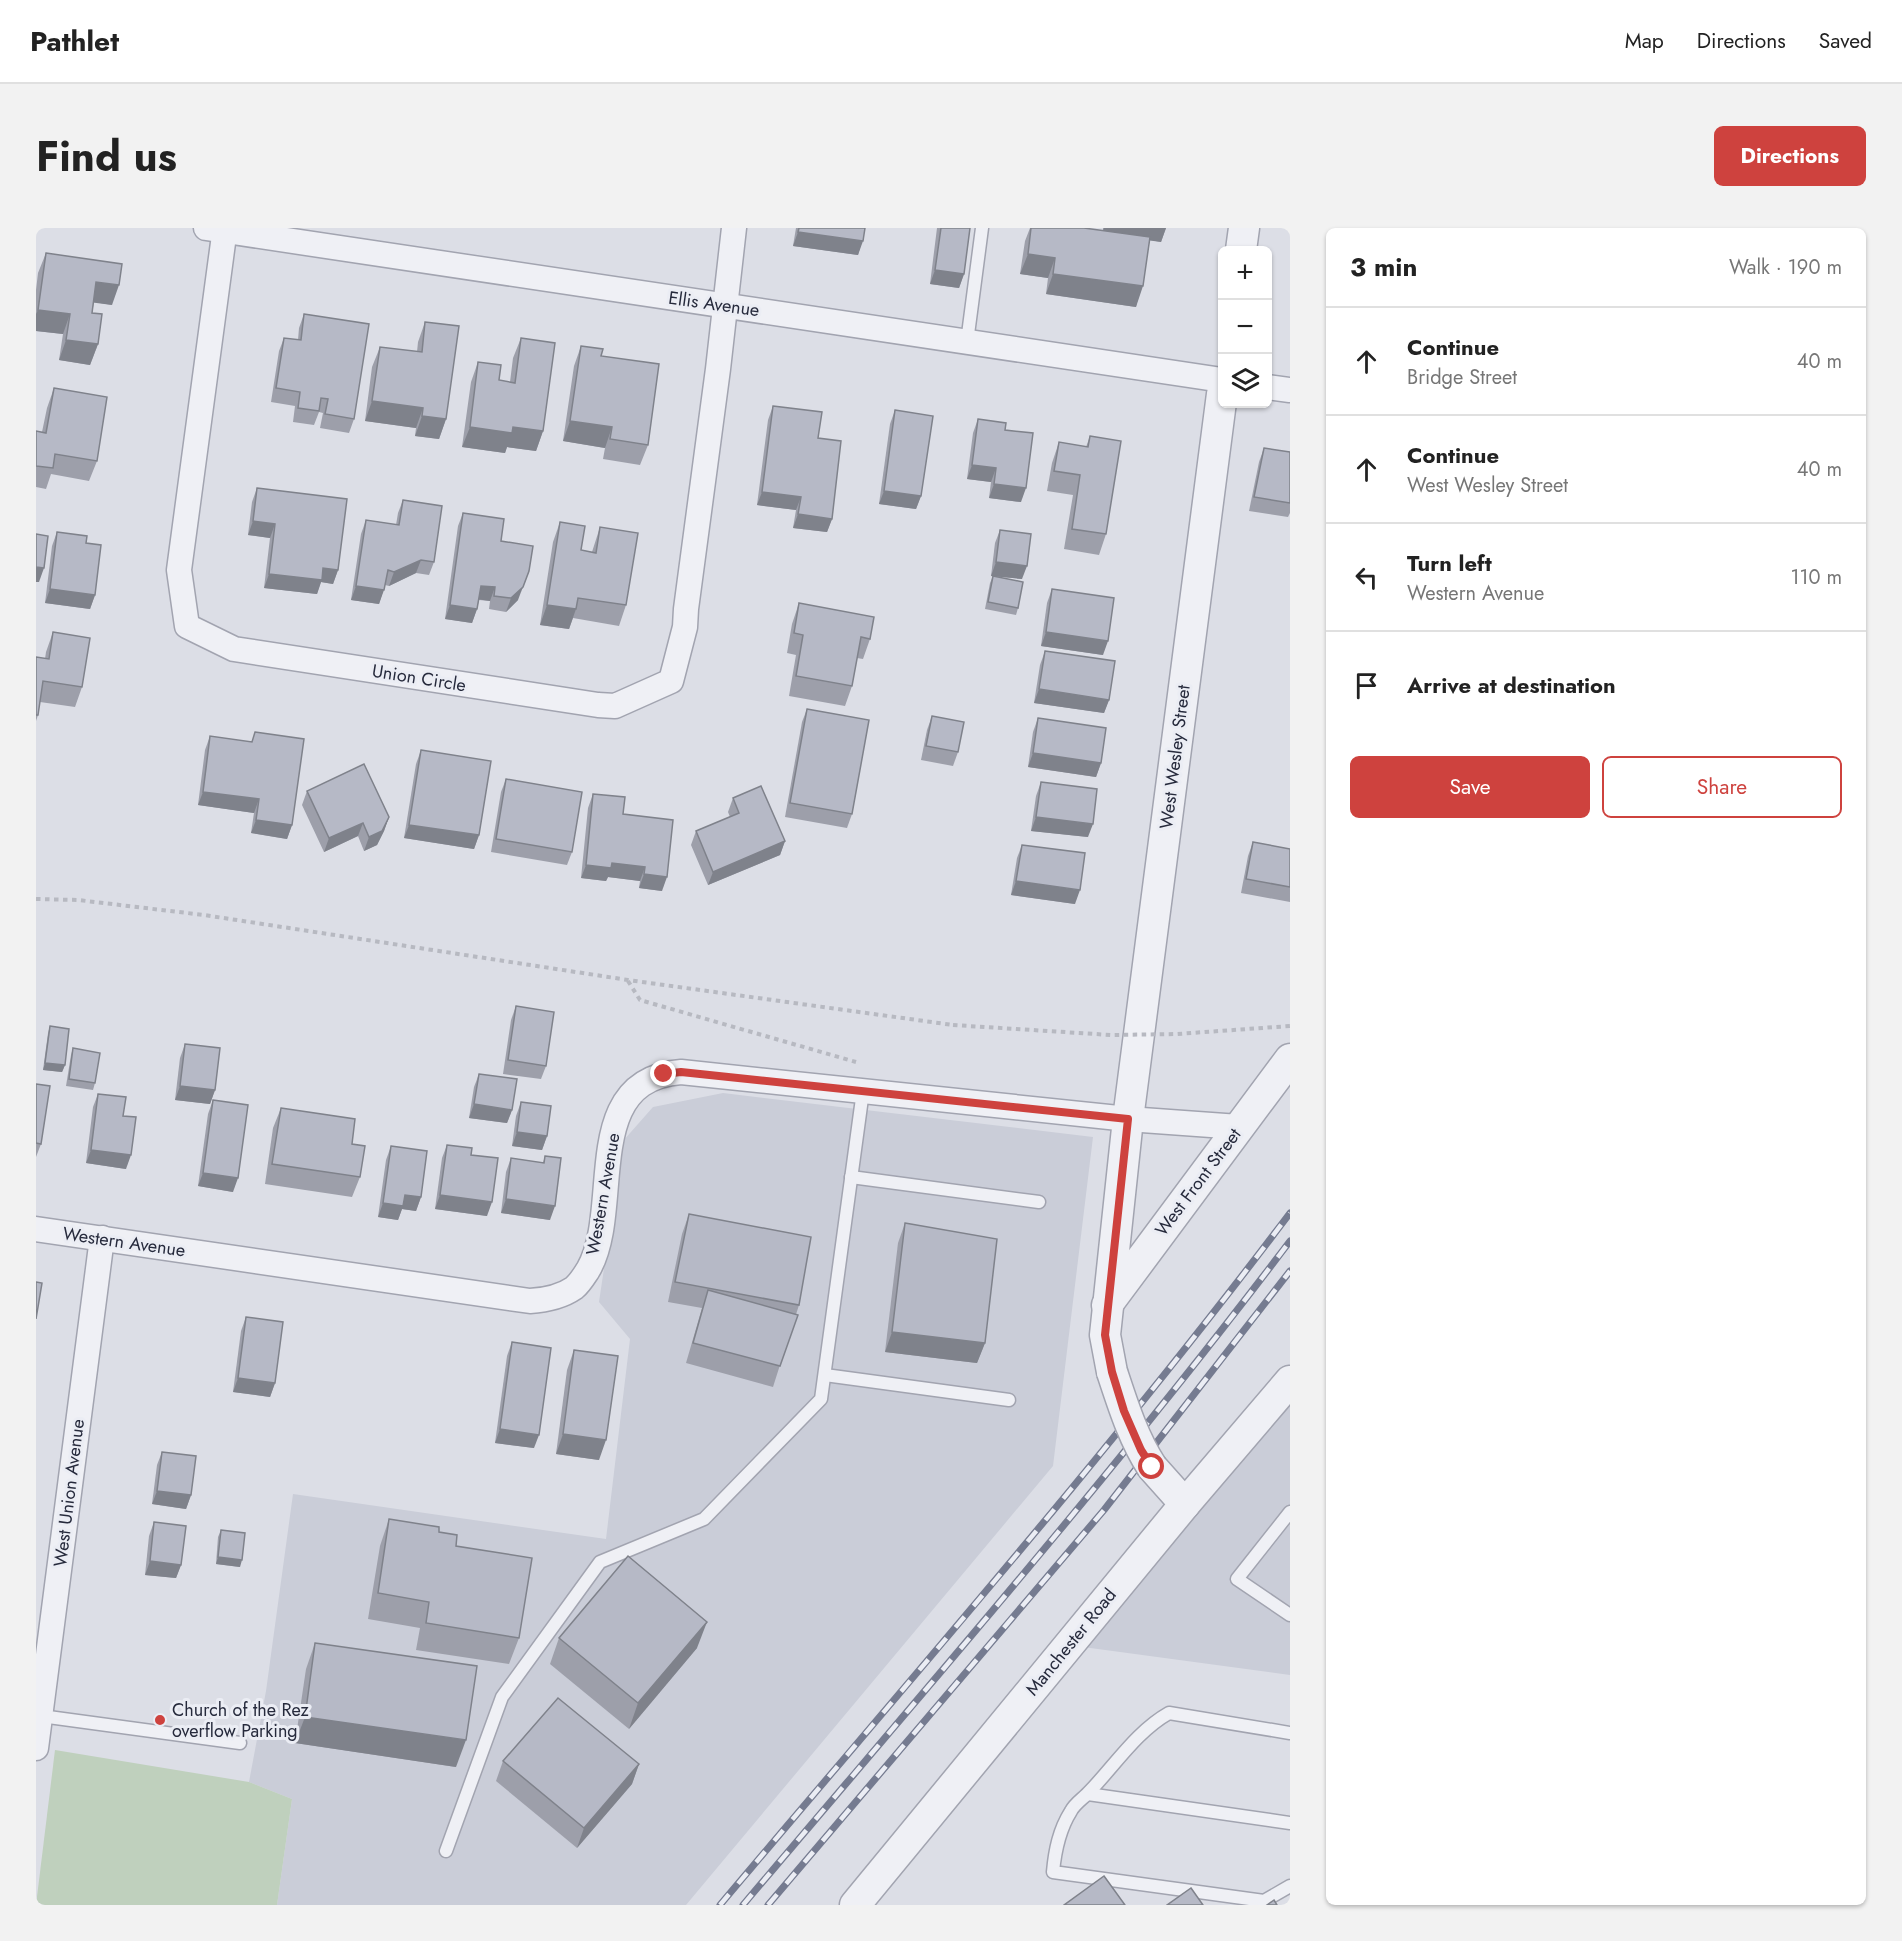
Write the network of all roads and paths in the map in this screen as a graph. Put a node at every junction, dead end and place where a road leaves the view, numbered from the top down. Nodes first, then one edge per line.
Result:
1 (734, 228) edge
2 (982, 228) edge
3 (1244, 228) edge
4 (218, 229) edge
5 (1242, 246) edge
6 (724, 306) junction
7 (967, 342) junction
8 (1218, 379) edge
9 (1272, 388) edge
10 (1290, 390) edge
11 (1220, 408) edge
12 (36, 899) edge
13 (627, 980) junction
14 (1290, 1026) edge
15 (1290, 1059) edge
16 (857, 1062) dead end
17 (863, 1091) junction
18 (1128, 1119) junction
19 (1239, 1127) junction
20 (851, 1177) junction
21 (1039, 1202) dead end
22 (36, 1229) edge
23 (102, 1238) junction
24 (1107, 1305) junction
25 (825, 1376) junction
26 (1290, 1381) edge
27 (1009, 1400) dead end
28 (1185, 1504) junction
29 (1290, 1512) edge
30 (1290, 1615) edge
31 (41, 1674) edge
32 (41, 1716) junction
33 (1290, 1733) edge
34 (240, 1743) dead end
35 (36, 1748) edge
36 (1088, 1794) junction
37 (1290, 1823) edge
38 (446, 1851) dead end
39 (1290, 1886) edge
40 (855, 1905) edge

1 - 6 street
2 - 7 lane
3 - 5 street
4 - 6 street, Ellis Avenue
4 - 6 street, Union Circle
6 - 7 street, Ellis Avenue
7 - 8 street, Ellis Avenue
9 - 10 street
11 - 18 street, West Wesley Street
12 - 13 path
13 - 14 path, bridge
13 - 16 path
15 - 19 street, West Front Street
17 - 18 street, Western Avenue
17 - 20 lane
17 - 23 street, Western Avenue
18 - 19 street
18 - 24 street, West Wesley Street
19 - 24 street, West Front Street
20 - 21 lane
20 - 25 lane
22 - 23 street, Western Avenue
23 - 31 street, West Union Avenue
24 - 28 street, West Wesley Street, bridge
25 - 27 lane
25 - 38 lane
26 - 28 street, Manchester Road
28 - 40 street, Manchester Road
29 - 30 lane
31 - 32 street, West Union Avenue
32 - 34 lane
32 - 35 street, West Union Avenue
33 - 36 lane
36 - 37 lane
36 - 39 lane

